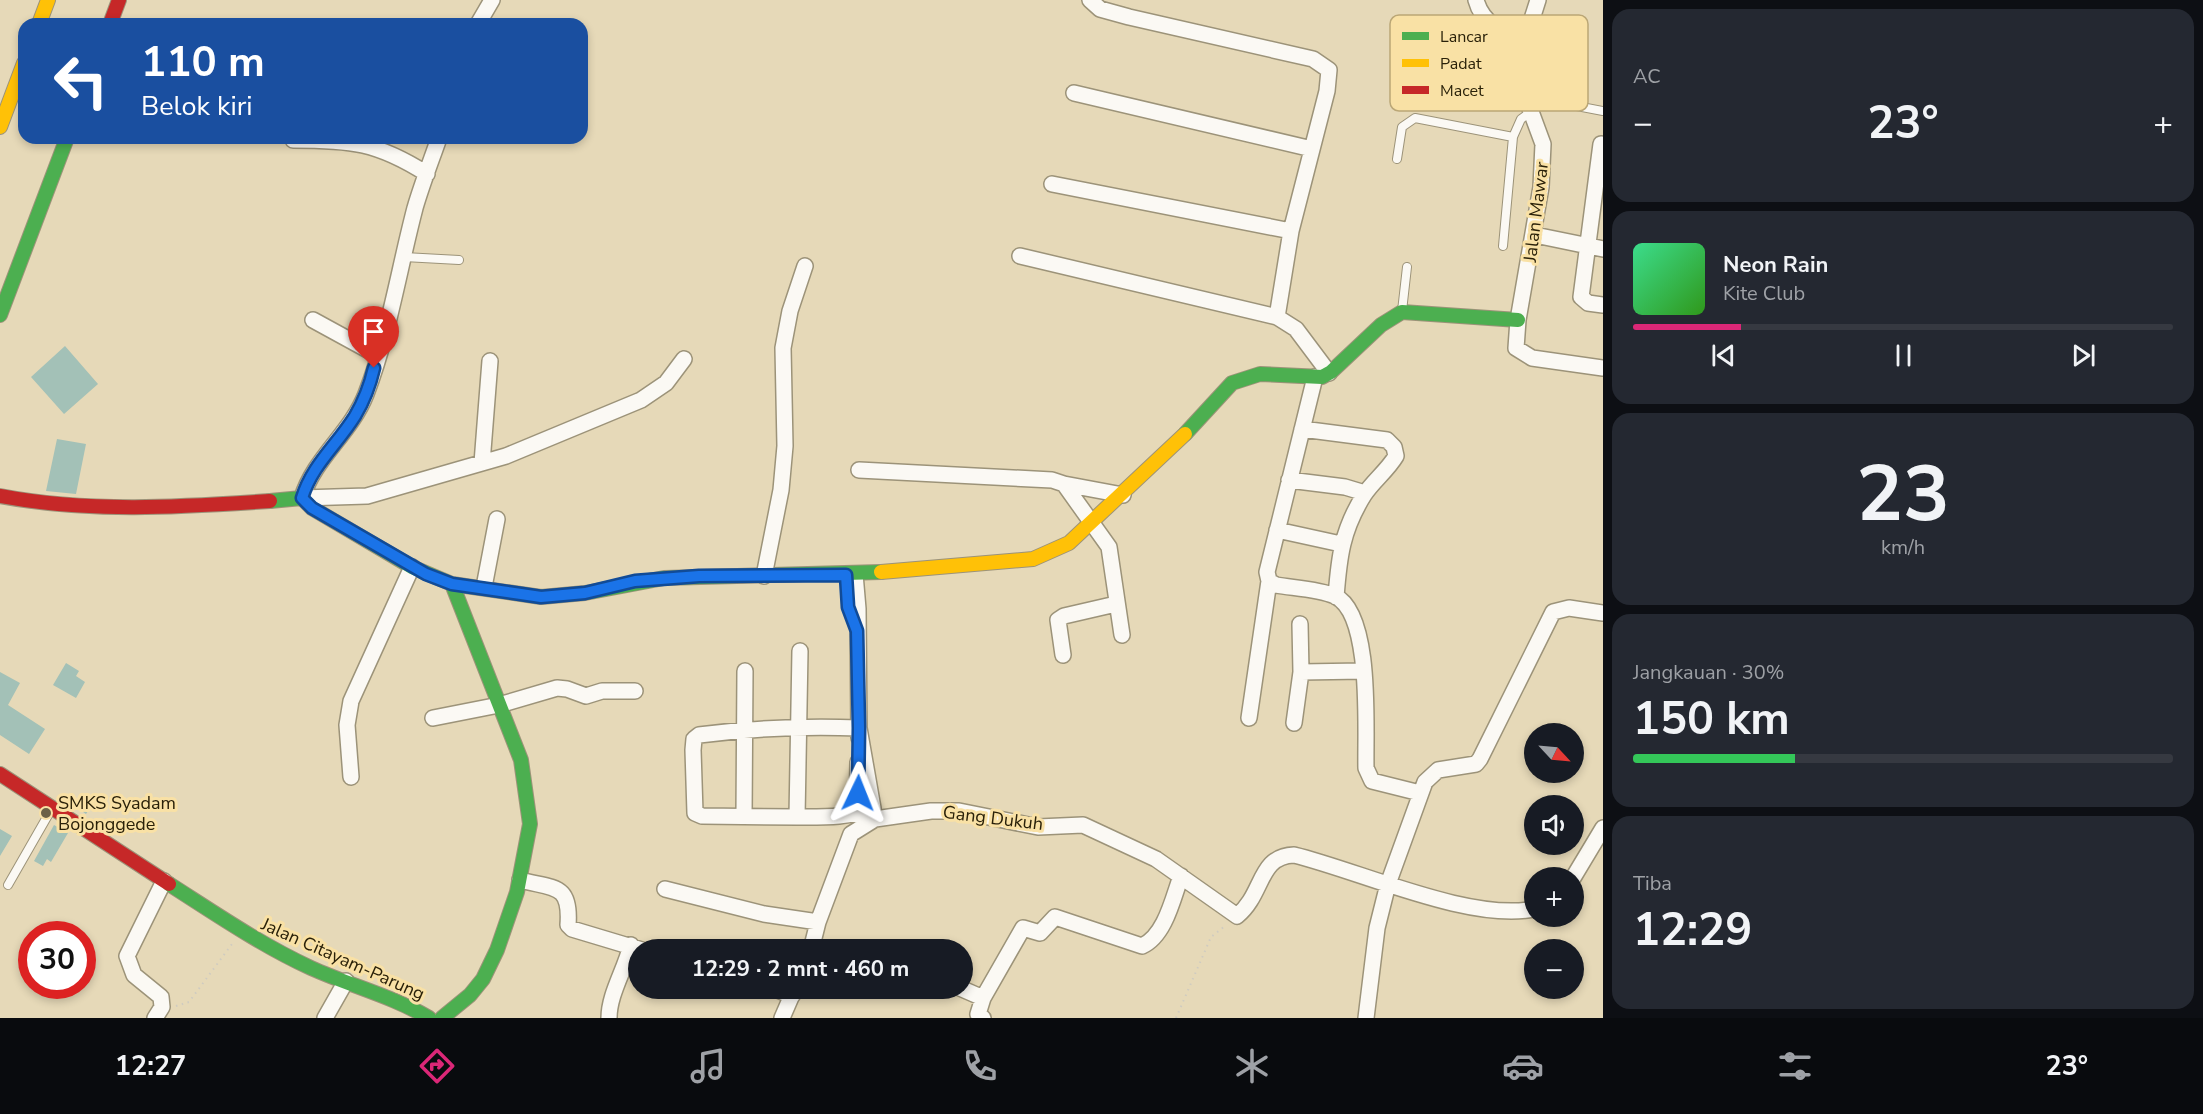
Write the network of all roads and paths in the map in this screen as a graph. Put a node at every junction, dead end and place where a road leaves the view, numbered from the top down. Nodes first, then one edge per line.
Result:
1 (48, 0) edge
2 (119, 0) edge
3 (492, 0) edge
4 (1090, 0) edge
5 (1476, 0) edge
6 (1538, 0) edge
7 (1480, 15) edge
8 (1533, 15) edge
9 (41, 18) edge
10 (112, 18) edge
11 (482, 18) edge
12 (18, 79) edge
13 (1074, 93) dead end
14 (1588, 110) edge
15 (1526, 111) edge
16 (1531, 111) edge
17 (1603, 111) edge
18 (0, 127) edge
19 (1513, 137) junction
20 (65, 144) edge
21 (363, 144) edge
22 (437, 144) edge
23 (1601, 144) dead end
24 (1312, 149) junction
25 (1396, 159) dead end
26 (427, 174) junction
27 (1052, 184) dead end
28 (1291, 231) junction
29 (1535, 236) junction
30 (1503, 246) dead end
31 (1596, 248) edge
32 (1020, 255) dead end
33 (404, 257) junction
34 (459, 260) dead end
35 (805, 266) dead end
36 (1407, 267) dead end
37 (1603, 305) edge
38 (1402, 312) junction
39 (0, 315) edge
40 (1277, 317) junction
41 (313, 320) dead end
42 (1518, 320) junction
43 (377, 355) junction
44 (684, 359) dead end
45 (490, 361) dead end
46 (1603, 368) edge
47 (1322, 375) junction
48 (1302, 429) junction
49 (482, 463) junction
50 (859, 470) dead end
51 (1289, 480) junction
52 (1064, 484) junction
53 (1365, 494) junction
54 (1123, 495) junction
55 (0, 496) edge
56 (302, 498) junction
57 (497, 519) dead end
58 (1091, 524) junction
59 (1277, 530) junction
60 (1341, 544) junction
61 (412, 567) junction
62 (850, 574) junction
63 (764, 576) junction
64 (1269, 581) junction
65 (452, 584) junction
66 (484, 587) junction
67 (1336, 597) junction
68 (1116, 604) junction
69 (1603, 613) edge
70 (1300, 624) dead end
71 (1122, 635) dead end
72 (800, 651) dead end
73 (1063, 655) dead end
74 (745, 671) dead end
75 (1364, 671) junction
76 (1301, 672) junction
77 (635, 691) dead end
78 (499, 705) junction
79 (433, 718) dead end
80 (1249, 718) dead end
81 (1294, 723) dead end
82 (800, 726) junction
83 (859, 728) junction
84 (745, 729) junction
85 (0, 774) edge
86 (351, 777) dead end
87 (1420, 793) junction
88 (52, 809) junction
89 (744, 816) junction
90 (797, 816) junction
91 (1603, 828) edge
92 (1580, 867) edge
93 (1181, 876) junction
94 (520, 880) junction
95 (164, 881) junction
96 (1388, 884) junction
97 (8, 885) dead end
98 (664, 889) dead end
99 (1524, 911) edge
100 (1237, 916) junction
101 (818, 922) junction
102 (241, 932) junction
103 (816, 939) edge
104 (628, 945) edge
105 (628, 963) edge
106 (345, 981) junction
107 (973, 994) edge
108 (983, 998) junction
109 (791, 999) edge
110 (159, 1012) edge
111 (325, 1018) edge
112 (429, 1018) edge
113 (442, 1018) edge
114 (609, 1018) edge
115 (782, 1018) edge
116 (983, 1018) edge
117 (1176, 1018) edge
118 (1366, 1018) edge

1 - 9 main road
2 - 10 main road
3 - 11 street
4 - 24 street
5 - 7 street
6 - 8 street, Jalan Mawar
12 - 18 main road
13 - 24 street
14 - 17 lane
15 - 19 lane
16 - 29 street, Jalan Mawar
19 - 25 lane
19 - 30 lane
20 - 39 main road
21 - 26 street
22 - 26 street
23 - 31 street
24 - 28 street
26 - 33 street
27 - 28 street
28 - 40 street
29 - 31 street
29 - 42 street, Jalan Mawar
31 - 37 street
32 - 40 street
33 - 34 lane
33 - 43 street
35 - 63 street
36 - 38 lane
38 - 42 main road
38 - 47 main road
40 - 47 street
41 - 43 street
42 - 46 street, Jalan Mawar
43 - 56 street
44 - 49 street
45 - 49 street
47 - 48 street
47 - 54 main road
48 - 51 street
48 - 53 street
49 - 56 street
50 - 52 street
51 - 53 street
51 - 59 street
52 - 54 street
52 - 58 street
53 - 60 street
54 - 58 main road
55 - 56 main road
56 - 61 main road
57 - 66 street
58 - 62 main road
58 - 68 street
59 - 60 street
59 - 64 street
60 - 67 street
61 - 65 main road
61 - 86 street
62 - 63 main road
62 - 83 street
63 - 66 main road
64 - 67 street
64 - 80 street
65 - 66 main road
65 - 78 main road
67 - 75 street
68 - 71 street
68 - 73 street
69 - 87 street
70 - 76 street
72 - 82 street
74 - 84 street
75 - 76 street
75 - 87 street
76 - 81 street
77 - 78 street
78 - 79 street
78 - 94 main road
82 - 83 street
82 - 84 street
82 - 90 street
83 - 90 street
84 - 89 street
84 - 89 street
85 - 88 main road, Jalan Citayam-Parung
87 - 96 street
88 - 95 main road, Jalan Citayam-Parung
88 - 97 lane
89 - 90 street
91 - 92 street
93 - 100 street, Gang Dukuh
93 - 101 street, Gang Dukuh
93 - 108 street
94 - 104 street
94 - 113 main road
95 - 102 main road, Jalan Citayam-Parung
95 - 110 street
96 - 99 street
96 - 100 street
96 - 118 street
98 - 101 street
100 - 117 path
101 - 103 street, Gang Dukuh
102 - 106 main road, Jalan Citayam-Parung
102 - 110 path
105 - 114 street
106 - 111 street
106 - 112 main road, Jalan Citayam-Parung
107 - 108 street
108 - 116 street
109 - 115 street

